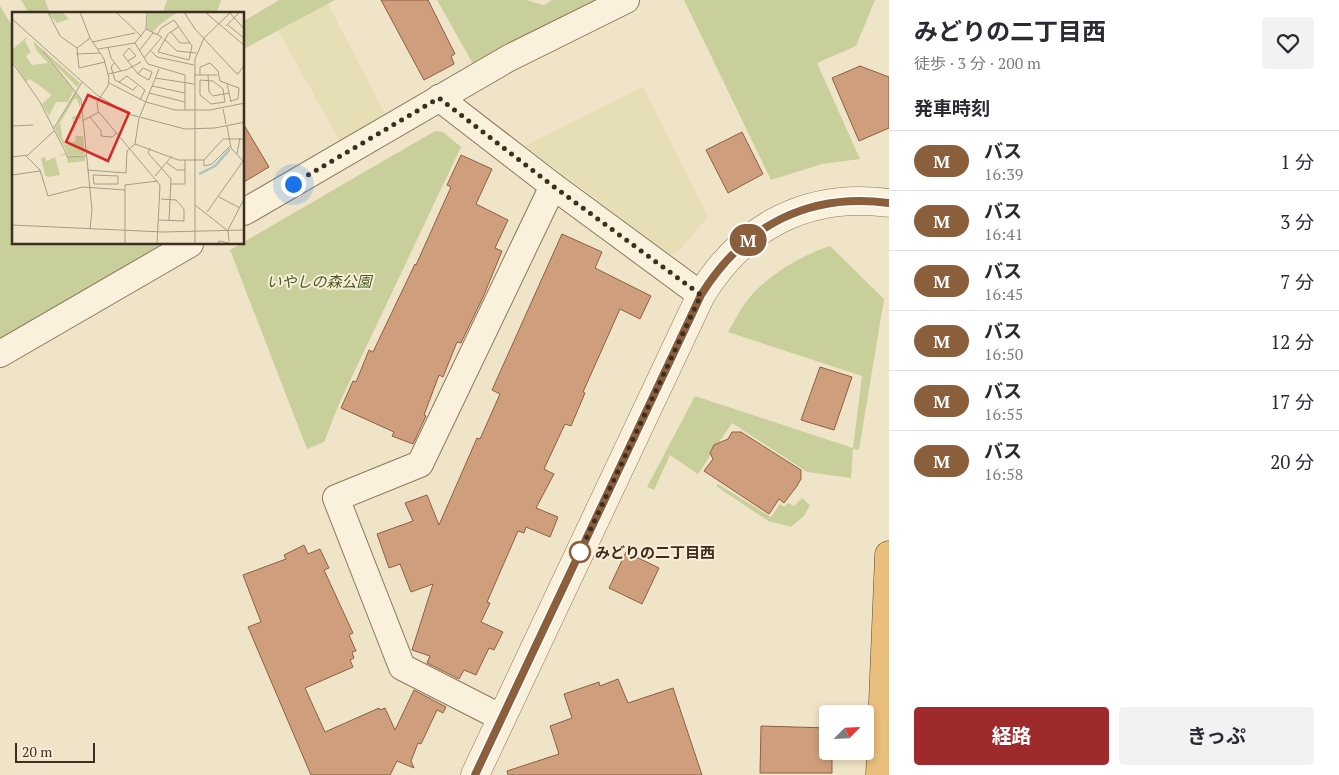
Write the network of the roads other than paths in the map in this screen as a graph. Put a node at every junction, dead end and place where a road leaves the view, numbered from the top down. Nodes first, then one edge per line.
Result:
1 (626, 0) edge
2 (439, 98) junction
3 (553, 186) junction
4 (889, 203) edge
5 (245, 211) edge
6 (188, 245) edge
7 (701, 295) junction
8 (0, 354) edge
9 (889, 556) edge
10 (502, 718) junction
11 (475, 775) edge
12 (880, 775) edge

1 - 2 street
2 - 3 street
2 - 5 street
3 - 7 street
3 - 10 street
4 - 7 street
6 - 8 street
7 - 10 street
9 - 12 highway
10 - 11 street

